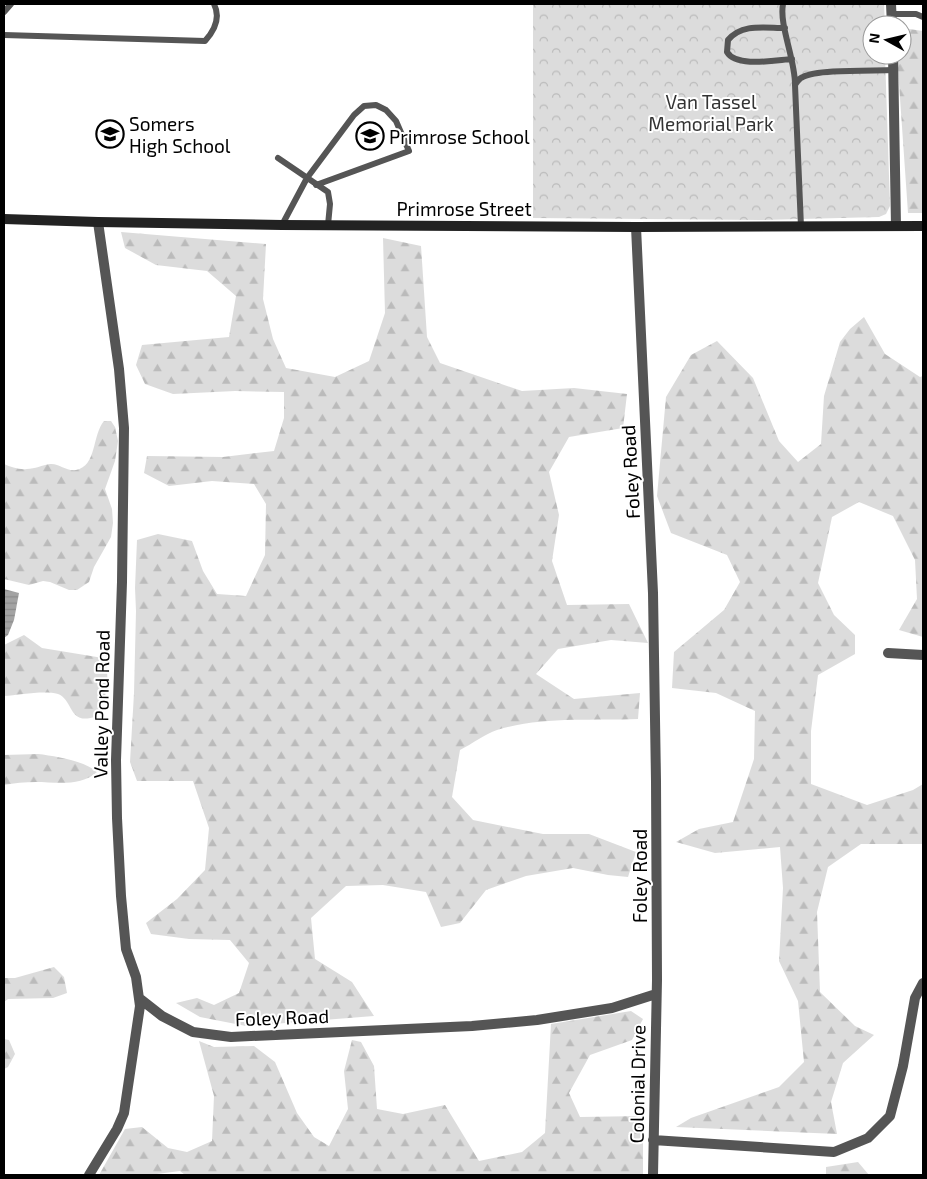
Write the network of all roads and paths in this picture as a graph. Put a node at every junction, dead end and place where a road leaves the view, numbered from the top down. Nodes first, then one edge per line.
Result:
1 (11, 4) edge
2 (216, 4) edge
3 (783, 4) edge
4 (4, 12) edge
5 (892, 14) edge
6 (923, 16) edge
7 (785, 28) junction
8 (4, 35) edge
9 (792, 59) junction
10 (893, 65) edge
11 (893, 70) junction
12 (795, 85) junction
13 (278, 158) dead end
14 (307, 178) junction
15 (316, 185) junction
16 (4, 219) edge
17 (98, 222) junction
18 (282, 225) junction
19 (328, 225) junction
20 (896, 226) junction
21 (923, 226) edge
22 (636, 227) junction
23 (801, 227) junction
24 (888, 653) dead end
25 (923, 655) edge
26 (923, 983) edge
27 (656, 994) junction
28 (139, 998) junction
29 (653, 1140) junction
30 (89, 1175) edge
31 (653, 1175) edge

1 - 4 lane
2 - 8 lane
3 - 7 lane
5 - 6 lane
7 - 9 lane
7 - 9 lane
9 - 12 lane
10 - 11 street
11 - 12 lane
11 - 20 street
12 - 23 lane
13 - 14 lane
14 - 15 lane
14 - 15 lane
14 - 18 lane
15 - 19 lane
16 - 17 main road, Primrose Street
17 - 18 main road, Primrose Street
17 - 28 street, Valley Pond Road
18 - 19 main road, Primrose Street
19 - 22 main road, Primrose Street
20 - 21 main road, Primrose Street
20 - 23 main road, Primrose Street
22 - 23 main road, Primrose Street
22 - 27 street, Foley Road
24 - 25 street
26 - 29 street
27 - 28 street, Foley Road
27 - 29 street, Colonial Drive
28 - 30 street, Valley Pond Road
29 - 31 street, Colonial Drive

